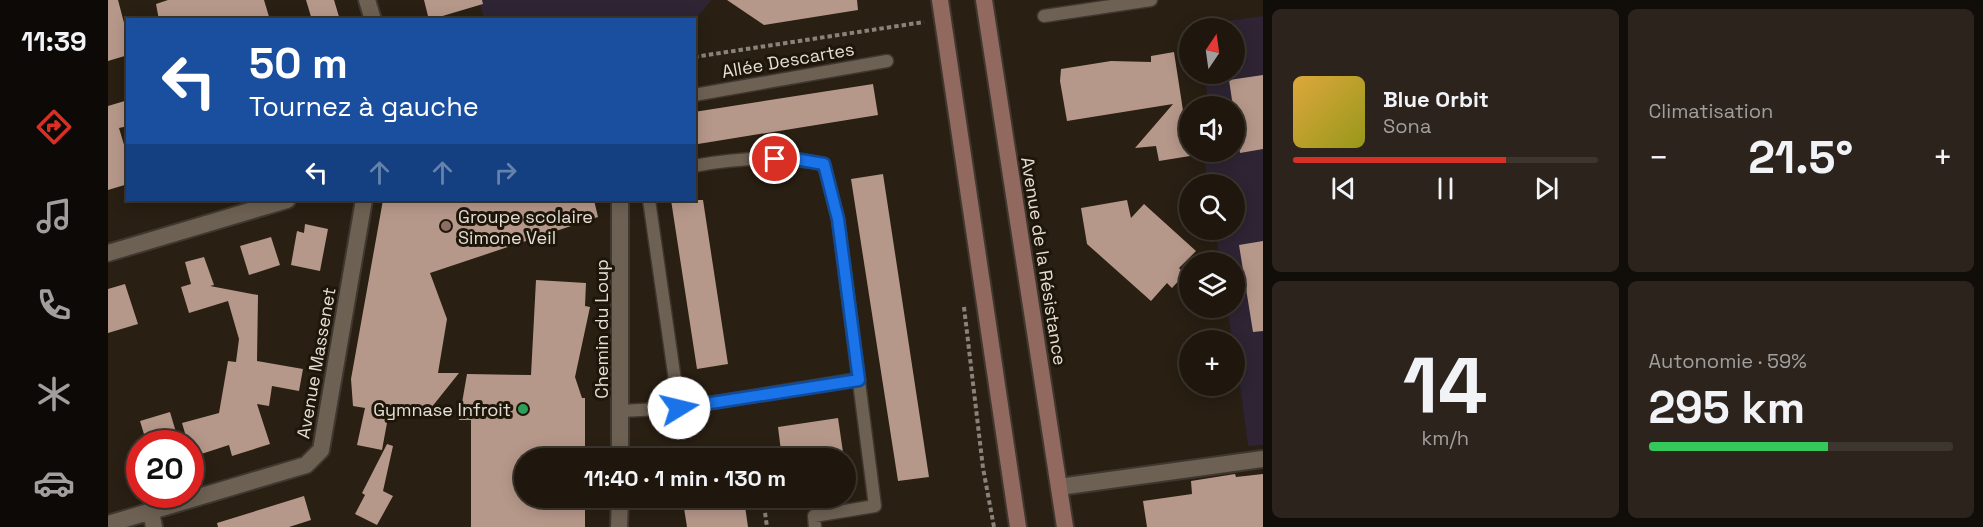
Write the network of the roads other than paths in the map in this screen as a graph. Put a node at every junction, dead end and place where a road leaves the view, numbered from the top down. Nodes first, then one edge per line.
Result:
1 (367, 0) edge
2 (940, 0) edge
3 (984, 0) edge
4 (1151, 0) edge
5 (1044, 16) dead end
6 (372, 18) edge
7 (887, 61) dead end
8 (696, 95) edge
9 (696, 166) edge
10 (284, 201) edge
11 (364, 201) edge
12 (621, 201) edge
13 (649, 201) edge
14 (108, 253) edge
15 (859, 380) junction
16 (679, 408) junction
17 (621, 411) junction
18 (620, 448) edge
19 (1263, 459) edge
20 (1059, 487) junction
21 (620, 508) edge
22 (153, 519) edge
23 (108, 524) edge
24 (619, 527) edge
25 (815, 527) edge
26 (1018, 527) edge
27 (1065, 527) edge

1 - 6 street
2 - 26 main road
3 - 20 main road, Avenue de la Résistance
4 - 5 lane
7 - 8 lane, Allée Descartes
9 - 15 lane
10 - 14 street
11 - 22 street, Avenue Massenet
12 - 17 street, Chemin du Loup
13 - 16 lane
15 - 16 lane
15 - 25 lane
16 - 17 lane
17 - 18 street, Chemin du Loup
19 - 20 street
20 - 27 main road, Avenue de la Résistance
21 - 24 street
22 - 23 street, Avenue Massenet

